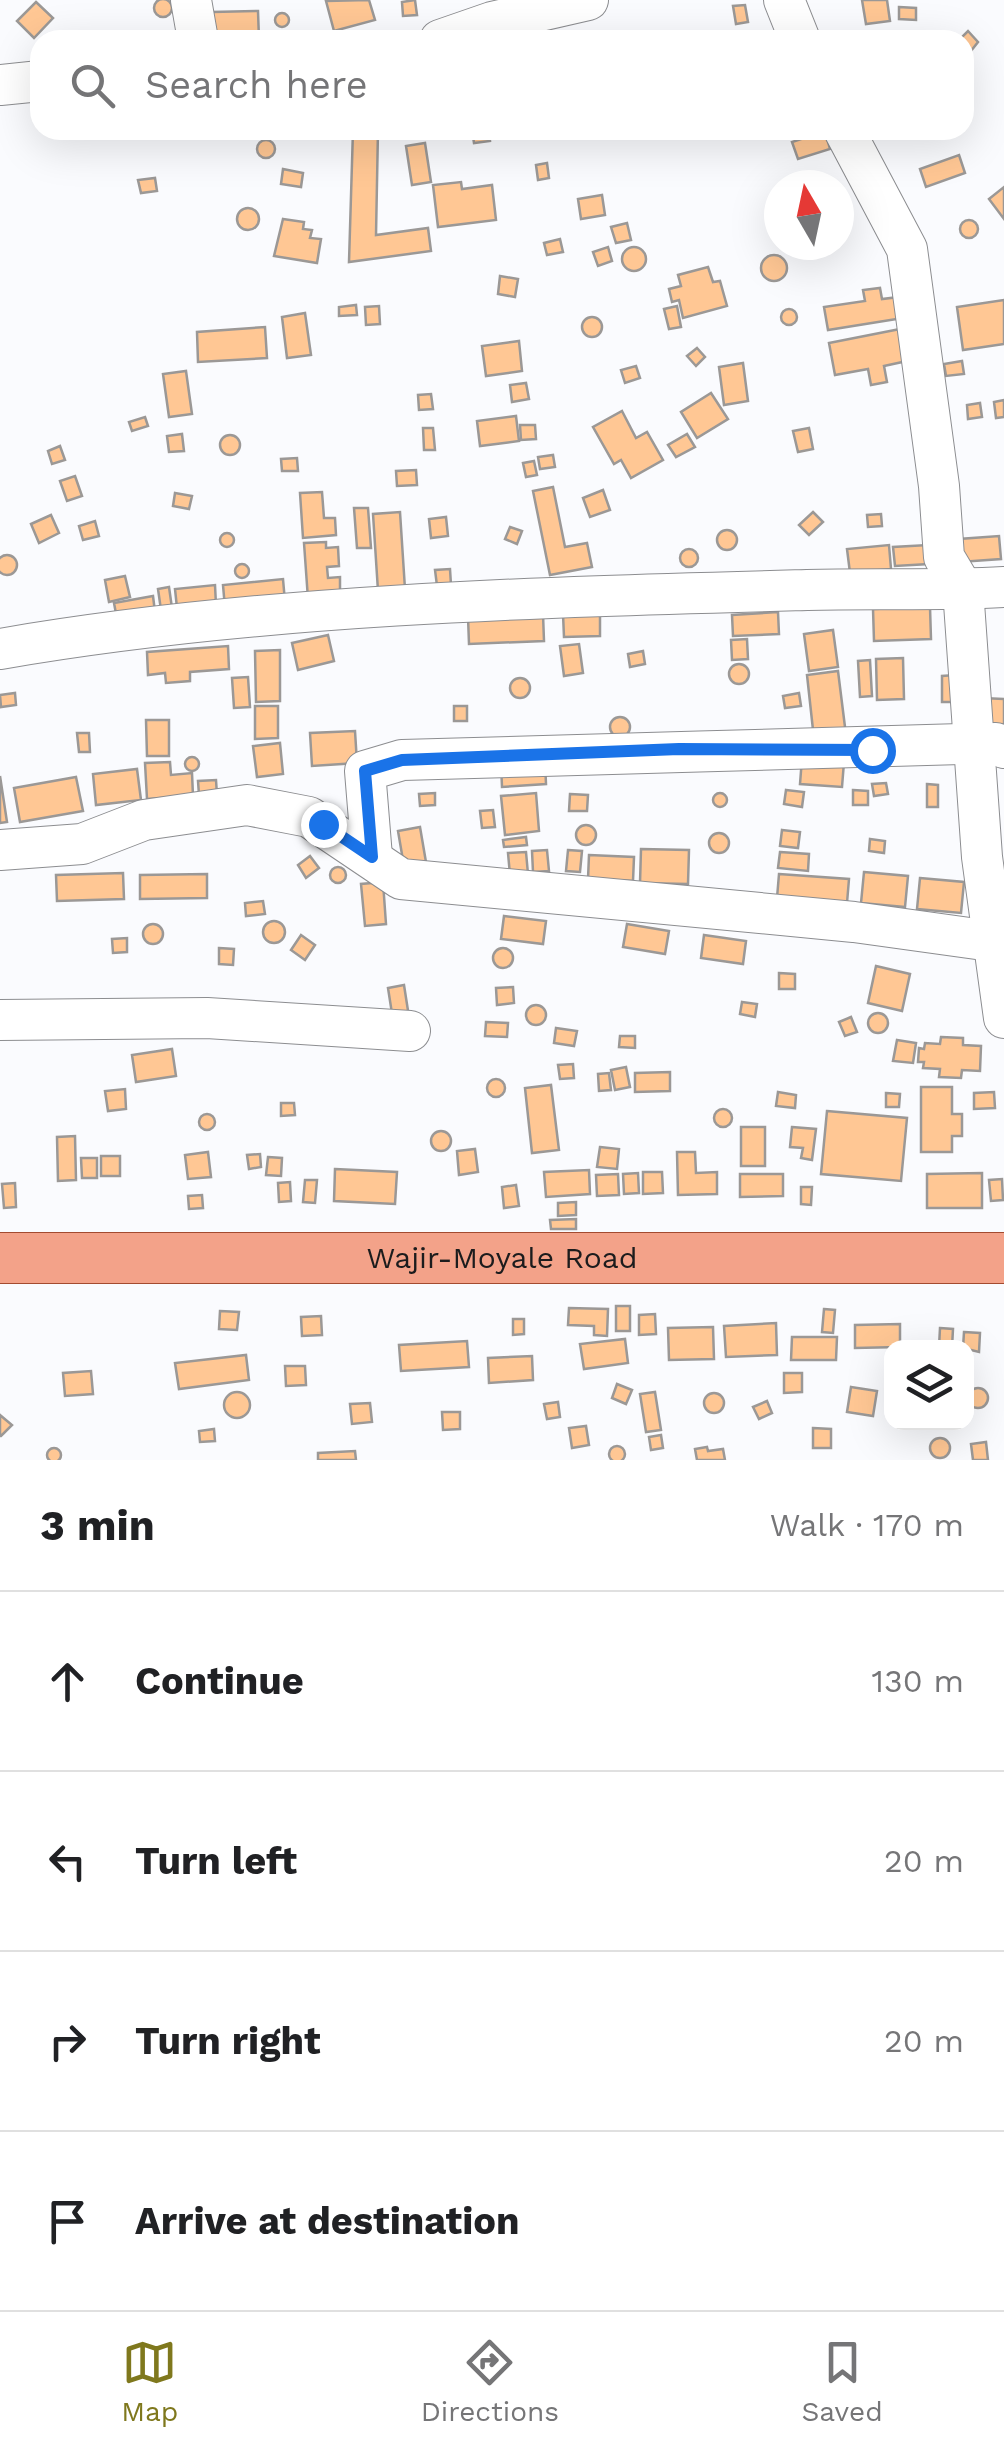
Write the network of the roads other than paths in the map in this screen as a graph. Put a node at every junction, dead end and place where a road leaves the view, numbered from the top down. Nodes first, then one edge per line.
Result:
1 (191, 0) edge
2 (588, 0) edge
3 (784, 0) edge
4 (196, 30) edge
5 (469, 30) edge
6 (796, 30) edge
7 (30, 82) edge
8 (0, 86) edge
9 (849, 140) edge
10 (1004, 587) edge
11 (962, 590) junction
12 (0, 649) edge
13 (987, 746) edge
14 (0, 850) edge
15 (372, 857) junction
16 (992, 941) junction
17 (1004, 1018) edge
18 (0, 1020) edge
19 (410, 1030) dead end
20 (0, 1258) edge
21 (1004, 1258) edge

1 - 4 street
2 - 5 street
3 - 6 street
7 - 8 street
9 - 11 street
10 - 11 street
11 - 12 street
11 - 13 street
13 - 15 street
13 - 16 street
14 - 15 street
15 - 16 street
16 - 17 street
18 - 19 street
20 - 21 main road, Wajir-Moyale Road

